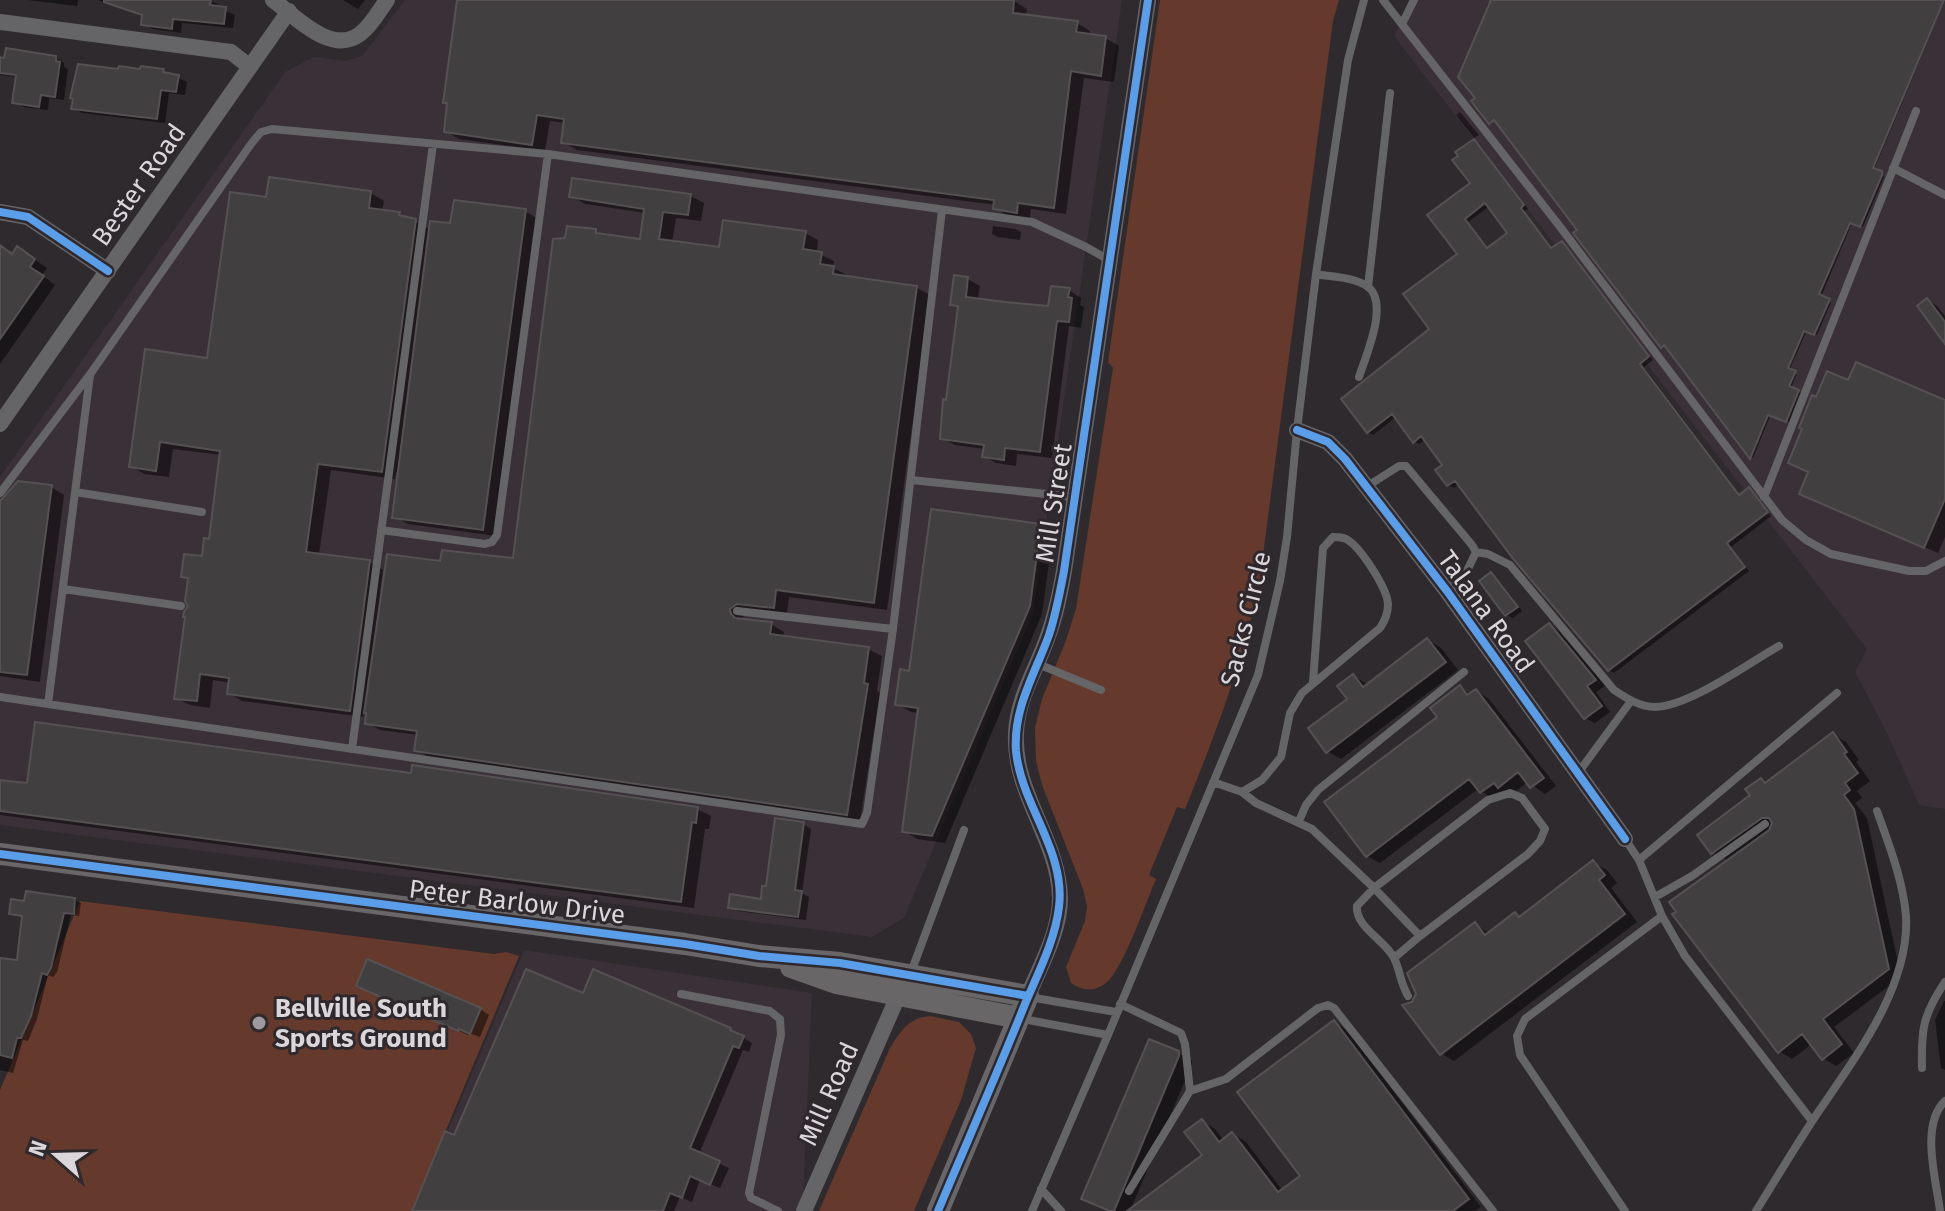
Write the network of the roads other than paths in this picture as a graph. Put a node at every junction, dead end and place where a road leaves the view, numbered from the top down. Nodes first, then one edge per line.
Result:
1 (273, 0) edge
2 (387, 0) edge
3 (1148, 0) edge
4 (1364, 0) edge
5 (1383, 0) edge
6 (1414, 0) edge
7 (289, 11) junction
8 (0, 22) edge
9 (1402, 24) junction
10 (250, 67) junction
11 (1390, 93) dead end
12 (1916, 111) dead end
13 (433, 144) junction
14 (548, 154) junction
15 (1893, 168) junction
16 (1945, 195) edge
17 (942, 210) junction
18 (0, 212) edge
19 (1109, 260) junction
20 (108, 271) junction
21 (1316, 274) junction
22 (1368, 287) junction
23 (91, 373) junction
24 (1359, 377) dead end
25 (0, 424) edge
26 (1297, 430) junction
27 (911, 480) junction
28 (1366, 487) junction
29 (75, 492) junction
30 (0, 493) edge
31 (1076, 497) junction
32 (1764, 497) junction
33 (202, 512) dead end
34 (381, 530) junction
35 (1476, 552) junction
36 (1945, 561) edge
37 (63, 589) junction
38 (1447, 591) junction
39 (181, 606) dead end
40 (737, 611) dead end
41 (893, 629) junction
42 (1779, 646) dead end
43 (1037, 663) junction
44 (1464, 672) dead end
45 (1313, 682) junction
46 (1101, 690) dead end
47 (1837, 693) dead end
48 (0, 697) edge
49 (1631, 701) junction
50 (48, 704) junction
51 (352, 749) junction
52 (1577, 774) junction
53 (1213, 782) junction
54 (1242, 792) junction
55 (1877, 811) dead end
56 (1299, 821) junction
57 (1765, 824) dead end
58 (964, 830) dead end
59 (1625, 839) joint
60 (0, 854) edge
61 (1639, 860) junction
62 (1374, 888) junction
63 (1655, 897) junction
64 (1662, 916) junction
65 (1420, 936) junction
66 (1394, 958) junction
67 (1945, 982) edge
68 (904, 986) junction
69 (681, 994) dead end
70 (1028, 996) junction
71 (1408, 996) dead end
72 (1118, 1008) junction
73 (1019, 1018) junction
74 (1108, 1035) junction
75 (1922, 1068) dead end
76 (1190, 1091) junction
77 (1945, 1101) edge
78 (1812, 1121) junction
79 (1041, 1189) junction
80 (1129, 1191) dead end
81 (778, 1211) edge
82 (804, 1211) edge
83 (938, 1211) edge
84 (1032, 1211) edge
85 (1061, 1211) edge
86 (1493, 1211) edge
87 (1625, 1211) edge
88 (1756, 1211) edge
89 (1940, 1211) edge

1 - 7 street
2 - 7 street
3 - 19 street, Mill Street
4 - 21 lane, Sacks Circle
5 - 9 lane
6 - 9 lane
7 - 10 street, Bester Road
8 - 10 street
9 - 32 lane
10 - 20 street, Bester Road
11 - 22 lane
12 - 15 lane
13 - 14 lane
13 - 23 lane
13 - 34 lane
14 - 17 lane
14 - 34 lane
15 - 16 lane
15 - 32 lane
17 - 19 lane
17 - 27 lane
18 - 20 street
19 - 31 street, Mill Street
20 - 25 street, Bester Road
21 - 22 lane
21 - 26 lane, Sacks Circle
22 - 24 lane
23 - 29 lane
23 - 30 lane
26 - 28 street, Talana Road
26 - 53 lane, Sacks Circle
27 - 31 lane
27 - 41 lane
28 - 35 lane
28 - 38 street, Talana Road
29 - 33 lane
29 - 37 lane
31 - 43 street, Mill Street
32 - 36 lane
34 - 51 lane
35 - 38 lane
35 - 49 lane
37 - 39 lane
37 - 50 lane
38 - 52 street, Talana Road
40 - 41 lane
41 - 51 lane
42 - 49 lane
43 - 46 lane
43 - 70 street, Mill Street
44 - 56 lane
45 - 45 lane
45 - 54 lane
47 - 61 lane
48 - 50 lane
49 - 52 lane
50 - 51 lane
52 - 59 street, Talana Road
53 - 54 lane
53 - 72 lane, Sacks Circle
54 - 56 lane
55 - 78 lane
56 - 62 lane
57 - 63 lane
58 - 68 lane
59 - 61 lane
60 - 68 street, Peter Barlow Drive
61 - 63 lane
62 - 65 lane
62 - 65 lane
62 - 66 lane
63 - 64 lane
64 - 78 lane
64 - 87 lane
65 - 66 lane
66 - 71 lane
67 - 75 lane
68 - 70 street, Peter Barlow Drive
68 - 73 street, Peter Barlow Drive
68 - 82 street, Mill Road
69 - 81 lane
70 - 72 lane, Peter Barlow Drive
70 - 73 street
72 - 74 lane, Sacks Circle
72 - 76 lane, Peter Barlow Drive
73 - 74 lane, Peter Barlow Drive
73 - 83 street
74 - 79 lane, Sacks Circle
76 - 80 lane
76 - 86 lane
77 - 89 lane
78 - 88 lane
79 - 84 lane, Sacks Circle
79 - 85 lane

